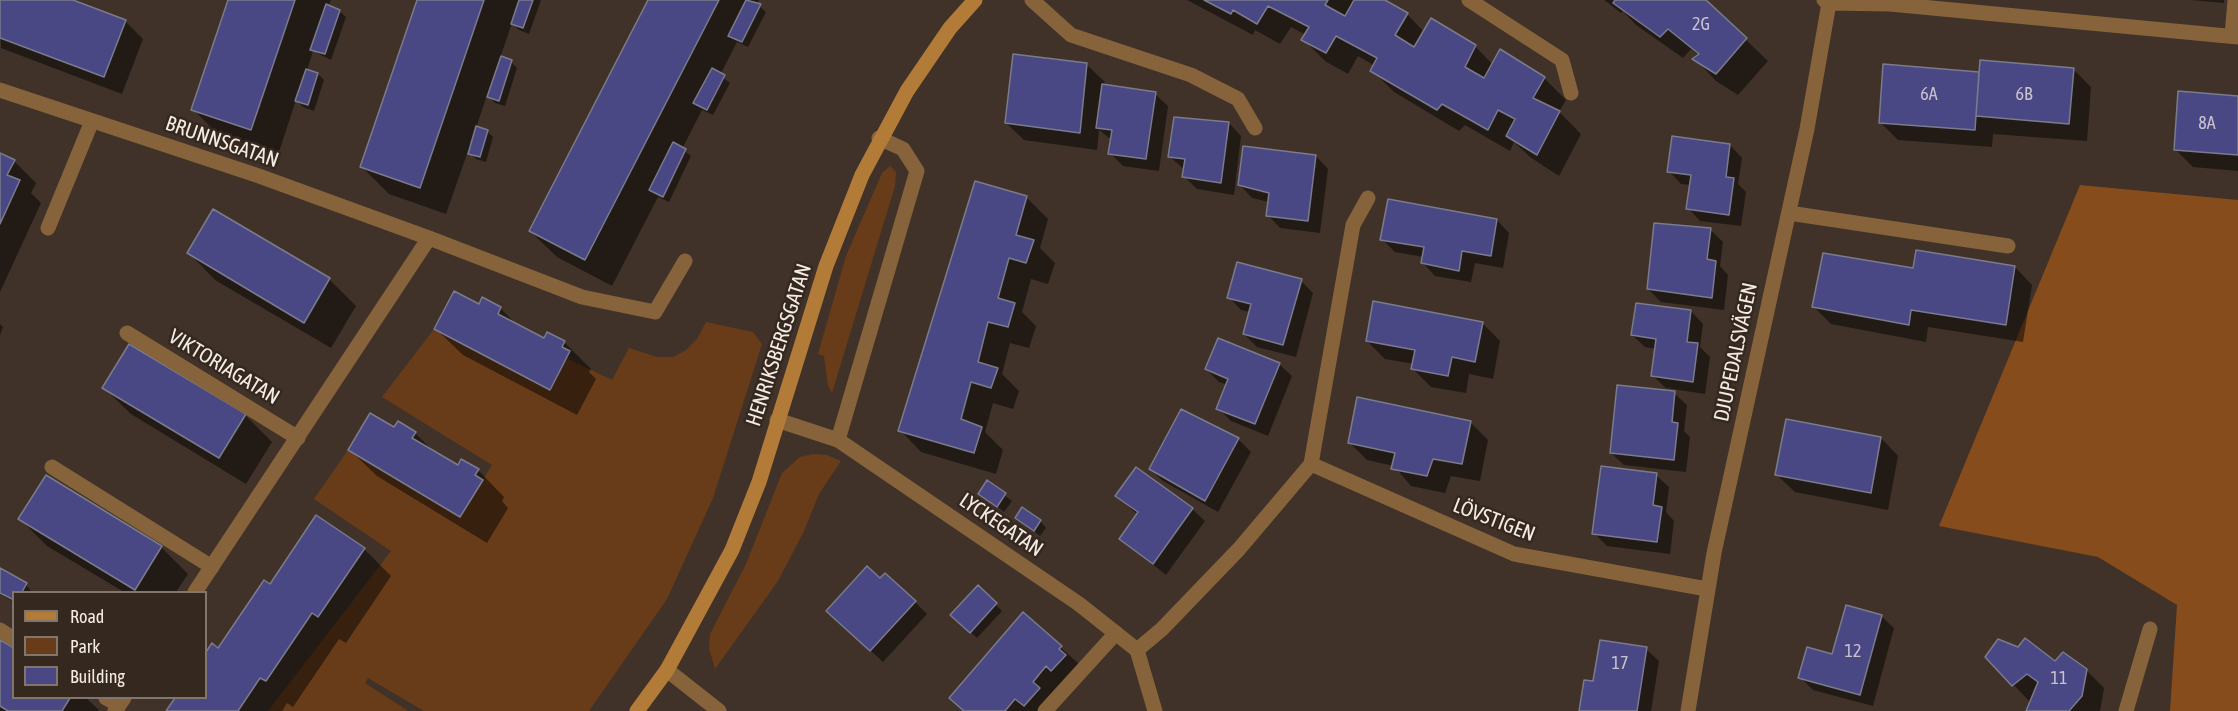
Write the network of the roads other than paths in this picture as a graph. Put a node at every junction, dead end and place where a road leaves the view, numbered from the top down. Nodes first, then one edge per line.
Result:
1 (975, 0) edge
2 (1032, 0) edge
3 (1469, 0) edge
4 (2235, 0) edge
5 (1827, 2) edge
6 (2235, 36) edge
7 (0, 90) edge
8 (1571, 93) dead end
9 (92, 121) junction
10 (1255, 128) dead end
11 (879, 138) junction
12 (1368, 198) dead end
13 (1789, 213) junction
14 (48, 228) dead end
15 (429, 238) junction
16 (2008, 246) dead end
17 (685, 261) dead end
18 (127, 333) dead end
19 (777, 420) junction
20 (298, 438) junction
21 (838, 440) junction
22 (1311, 464) junction
23 (52, 467) dead end
24 (212, 567) junction
25 (1707, 589) junction
26 (196, 591) edge
27 (2150, 629) dead end
28 (1116, 633) junction
29 (1137, 650) junction
30 (667, 670) junction
31 (637, 711) edge
32 (719, 711) edge
33 (1045, 711) edge
34 (1155, 711) edge
35 (1688, 711) edge
36 (2126, 711) edge

1 - 11 main road, HENRIKSBERGSGATAN
2 - 10 street
3 - 8 street
4 - 6 street
5 - 6 street
5 - 13 street, DJUPEDALSVÄGEN
7 - 9 street, BRUNNSGATAN
9 - 14 street
9 - 15 street, BRUNNSGATAN
11 - 19 main road, HENRIKSBERGSGATAN
11 - 21 street
12 - 22 street
13 - 16 street
13 - 25 street, DJUPEDALSVÄGEN
15 - 17 street, BRUNNSGATAN
15 - 20 street
18 - 20 street, VIKTORIAGATAN
19 - 21 street, LYCKEGATAN
19 - 30 main road, HENRIKSBERGSGATAN
20 - 24 street
21 - 28 street, LYCKEGATAN
22 - 25 street, LÖVSTIGEN
22 - 29 street
23 - 24 street
24 - 26 street
25 - 35 street, DJUPEDALSVÄGEN
27 - 36 street
28 - 29 street, LYCKEGATAN
28 - 33 street
29 - 34 street
30 - 31 main road, HENRIKSBERGSGATAN
30 - 32 street

